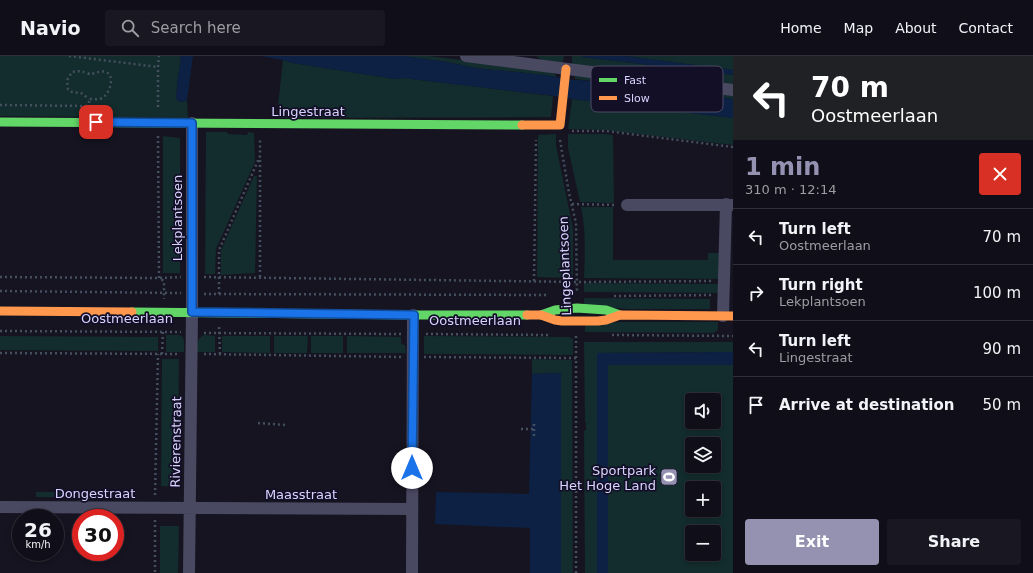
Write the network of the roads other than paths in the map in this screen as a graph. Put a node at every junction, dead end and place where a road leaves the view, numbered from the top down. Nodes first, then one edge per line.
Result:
1 (466, 56) edge
2 (565, 73) junction
3 (591, 76) edge
4 (723, 89) edge
5 (733, 90) edge
6 (0, 122) edge
7 (192, 123) junction
8 (730, 204) edge
9 (627, 205) road end
10 (0, 311) edge
11 (192, 312) junction
12 (414, 315) junction
13 (541, 315) junction
14 (620, 316) junction
15 (728, 316) edge
16 (0, 506) edge
17 (189, 508) junction
18 (412, 509) junction
19 (189, 573) edge
20 (412, 573) edge

1 - 2 street
2 - 3 street
2 - 7 street, Lingestraat
4 - 5 street
6 - 7 street, Lingestraat
7 - 11 street, Lekplantsoen
8 - 9 street, Oostmeerlaan
8 - 15 street, Oostmeerlaan
10 - 11 street, Oostmeerlaan
11 - 12 street, Oostmeerlaan
11 - 17 street, Rivierenstraat
12 - 13 street, Oostmeerlaan
12 - 18 street
13 - 14 street, Oostmeerlaan
13 - 14 street, Oostmeerlaan
14 - 15 street, Oostmeerlaan
16 - 17 street, Dongestraat
17 - 18 street, Maasstraat
17 - 19 street, Rivierenstraat
18 - 20 street

